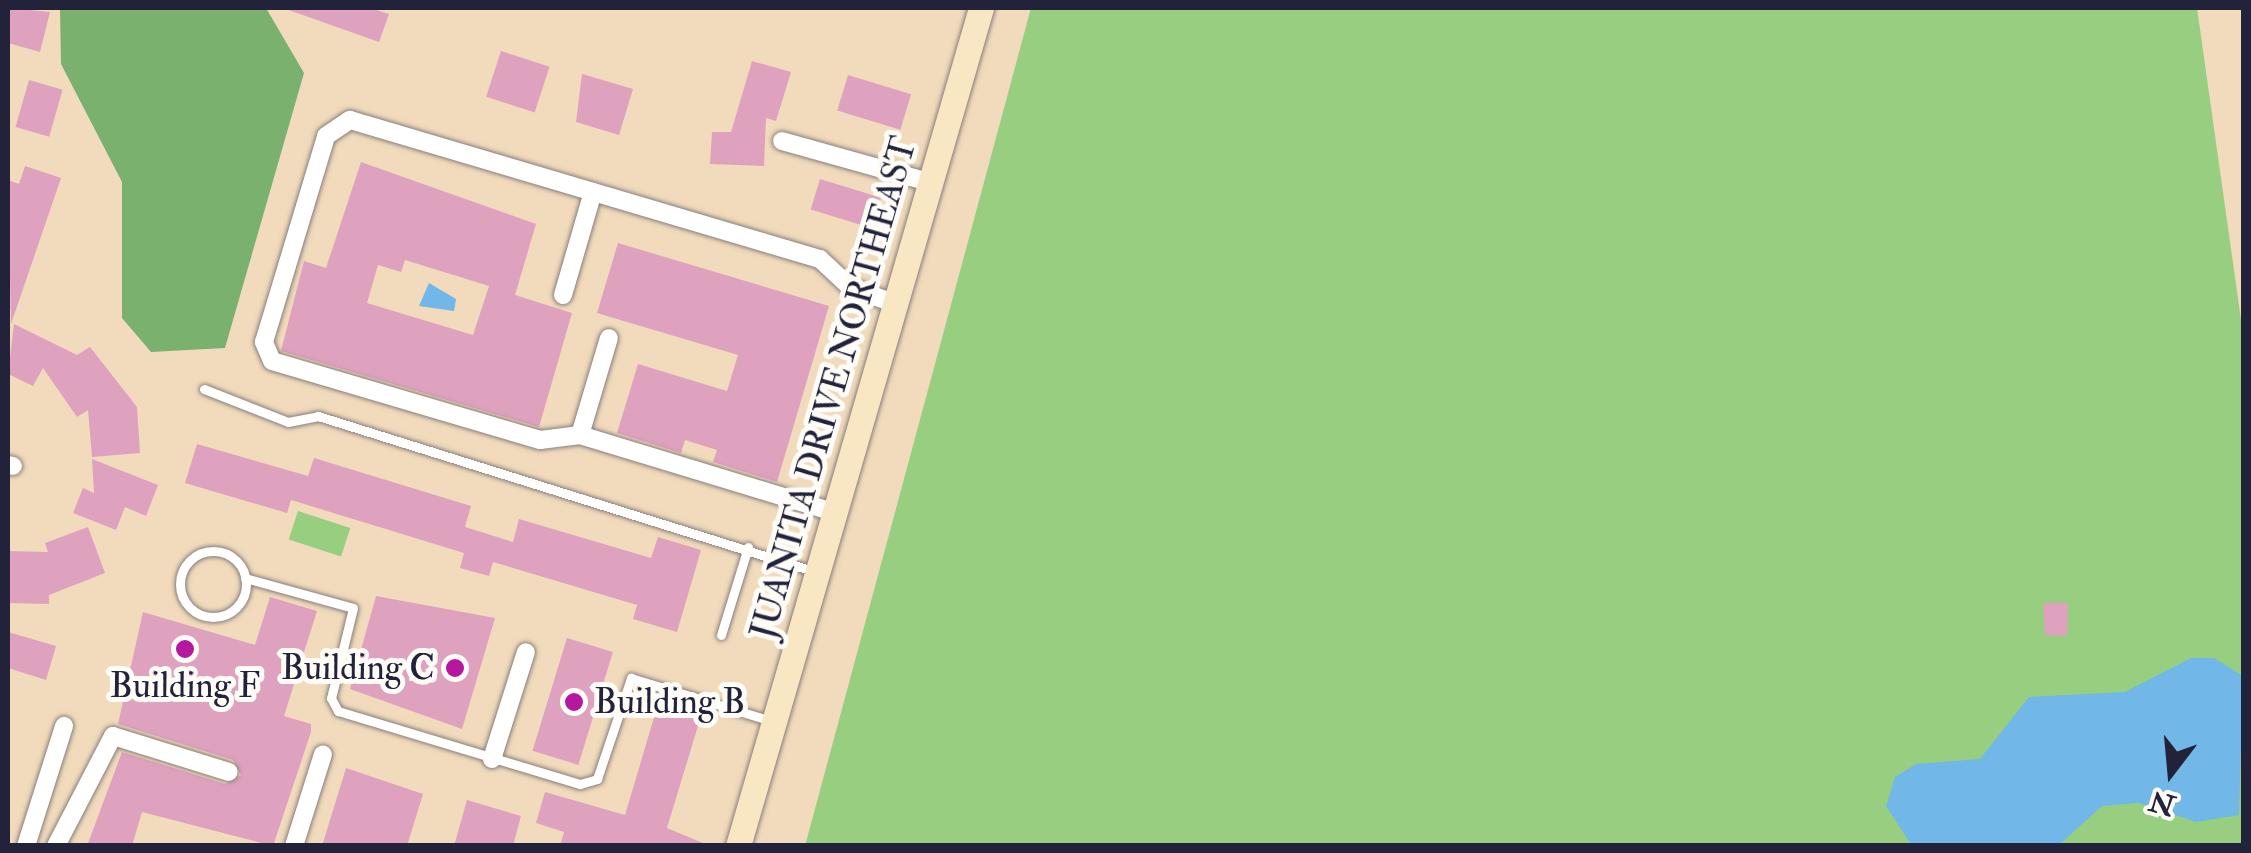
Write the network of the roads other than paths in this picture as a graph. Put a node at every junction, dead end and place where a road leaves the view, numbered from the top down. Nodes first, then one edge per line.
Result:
1 (981, 8) edge
2 (782, 141) dead end
3 (929, 182) junction
4 (593, 192) junction
5 (562, 295) dead end
6 (893, 303) junction
7 (609, 338) dead end
8 (204, 389) dead end
9 (580, 435) junction
10 (830, 511) junction
11 (748, 547) junction
12 (815, 572) junction
13 (244, 578) junction
14 (721, 635) dead end
15 (526, 652) dead end
16 (775, 722) junction
17 (64, 726) dead end
18 (322, 754) dead end
19 (492, 759) junction
20 (230, 772) dead end
21 (26, 846) edge
22 (56, 846) edge
23 (294, 846) edge
24 (738, 846) edge

1 - 3 main road, JUANITA DRIVE NORTHEAST
2 - 3 street
3 - 6 main road, JUANITA DRIVE NORTHEAST
4 - 5 street
4 - 6 street
4 - 9 street
6 - 10 main road, JUANITA DRIVE NORTHEAST
7 - 9 street
8 - 11 lane
9 - 10 street
10 - 12 main road, JUANITA DRIVE NORTHEAST
11 - 12 lane
11 - 14 lane
12 - 16 main road, JUANITA DRIVE NORTHEAST
13 - 13 lane
13 - 19 lane
15 - 19 street
16 - 19 lane
16 - 24 main road, JUANITA DRIVE NORTHEAST
17 - 21 street
18 - 23 street
20 - 22 street

